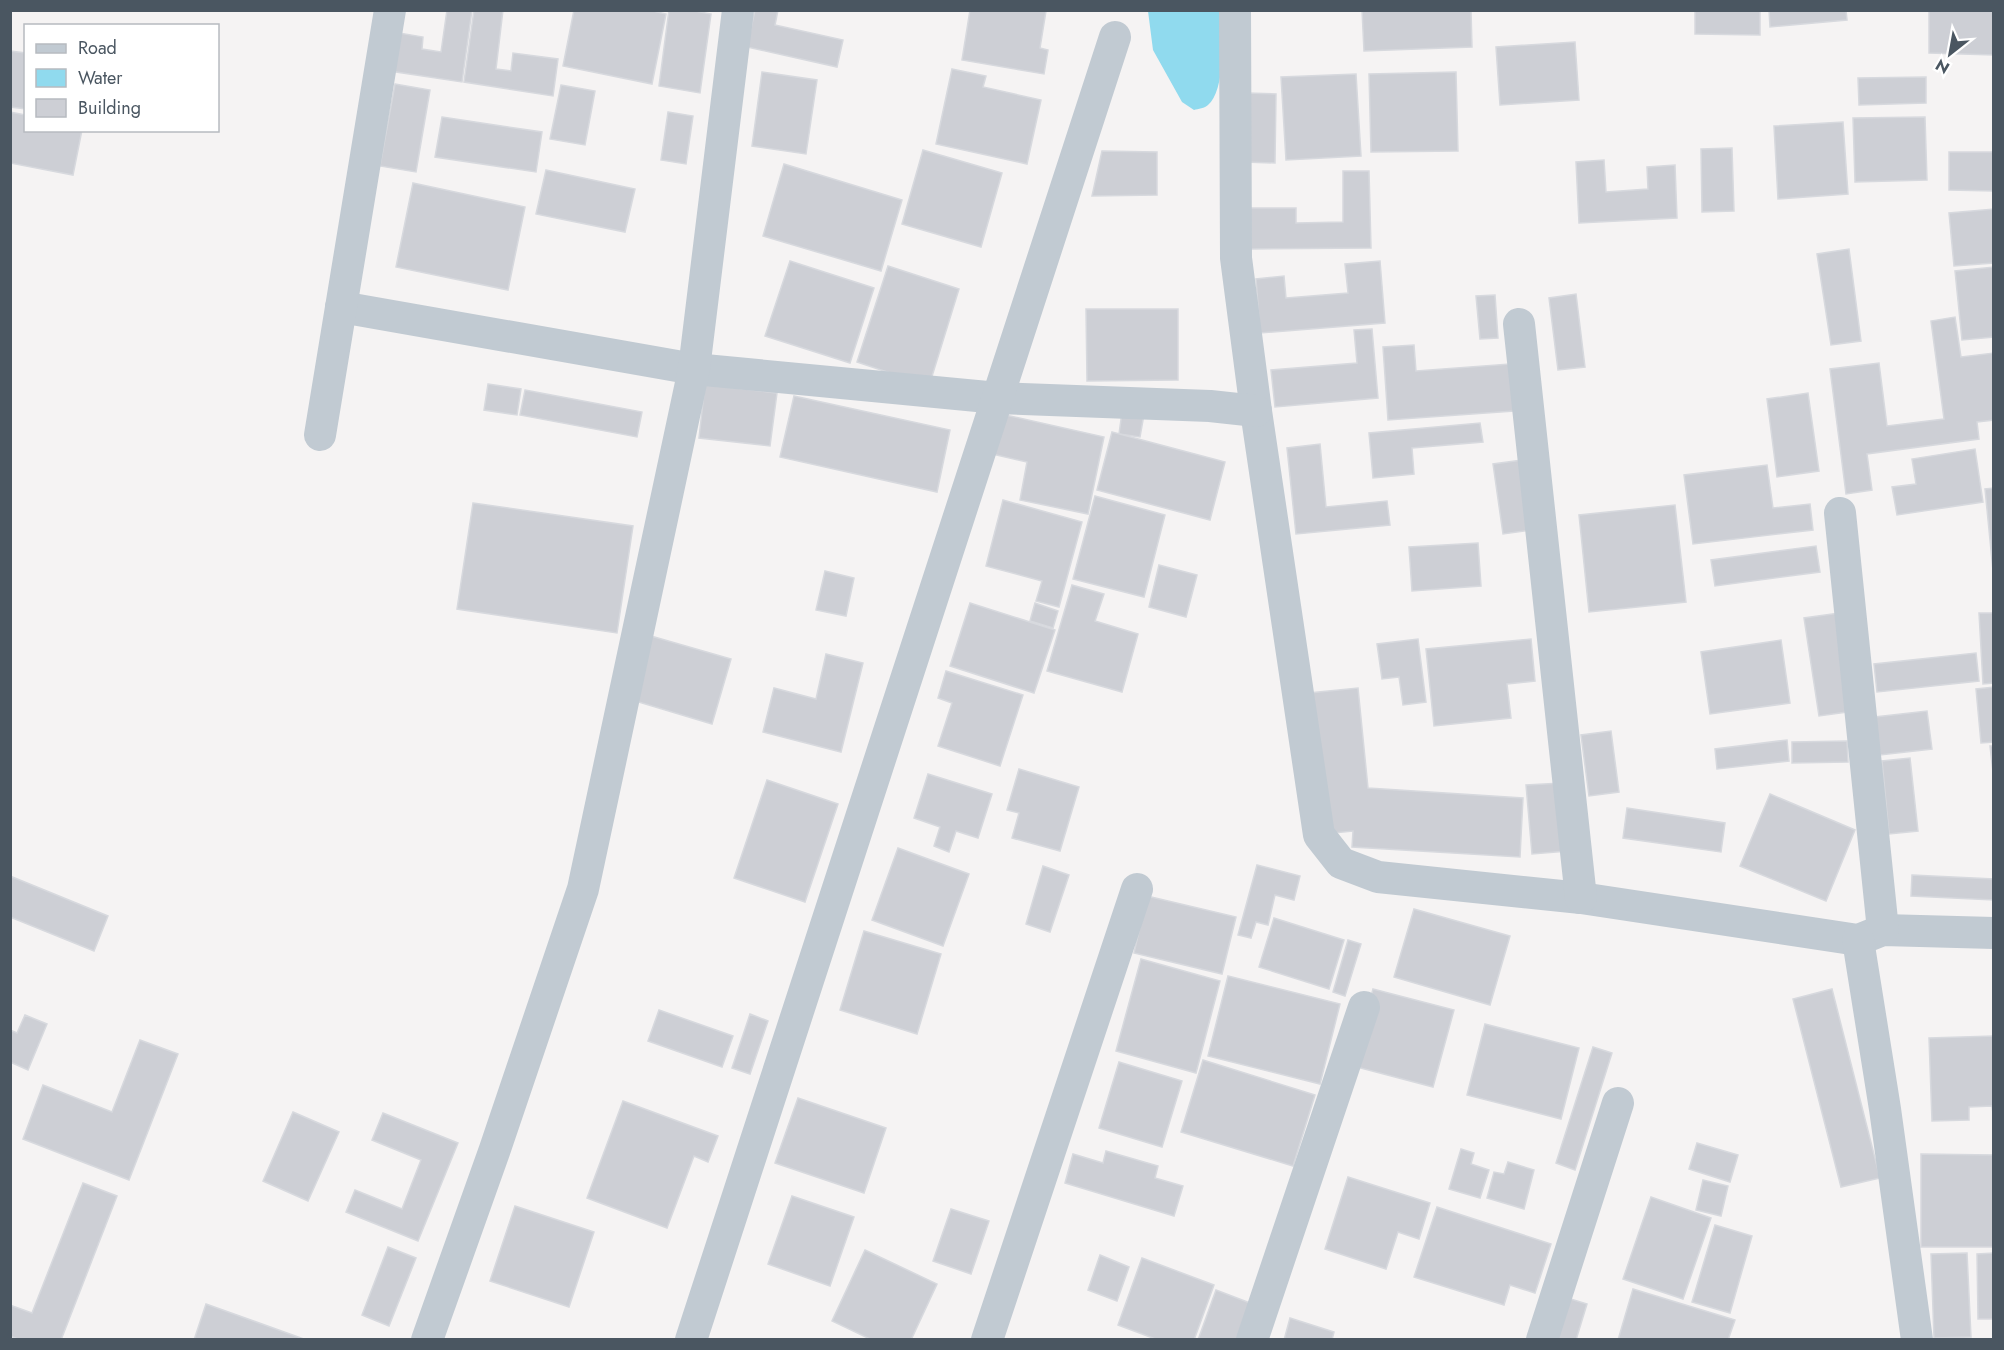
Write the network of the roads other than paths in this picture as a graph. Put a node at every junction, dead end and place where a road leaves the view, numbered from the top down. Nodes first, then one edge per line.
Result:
1 (390, 10) edge
2 (738, 10) edge
3 (1235, 10) edge
4 (1115, 37) dead end
5 (341, 307) junction
6 (1519, 324) dead end
7 (694, 369) junction
8 (998, 398) junction
9 (1256, 411) junction
10 (320, 435) dead end
11 (1840, 513) dead end
12 (1137, 889) dead end
13 (1581, 898) junction
14 (1994, 933) edge
15 (1870, 935) junction
16 (1364, 1008) dead end
17 (1618, 1103) dead end
18 (427, 1340) edge
19 (691, 1340) edge
20 (987, 1340) edge
21 (1252, 1340) edge
22 (1542, 1340) edge
23 (1917, 1340) edge

1 - 5 street
2 - 7 street
3 - 9 street
4 - 8 street
5 - 7 street
5 - 10 street
6 - 13 street
7 - 8 street
7 - 18 street
8 - 9 street
8 - 19 street
9 - 13 street
11 - 15 street
12 - 20 street
13 - 15 street
14 - 15 street
15 - 23 street
16 - 21 street
17 - 22 street

